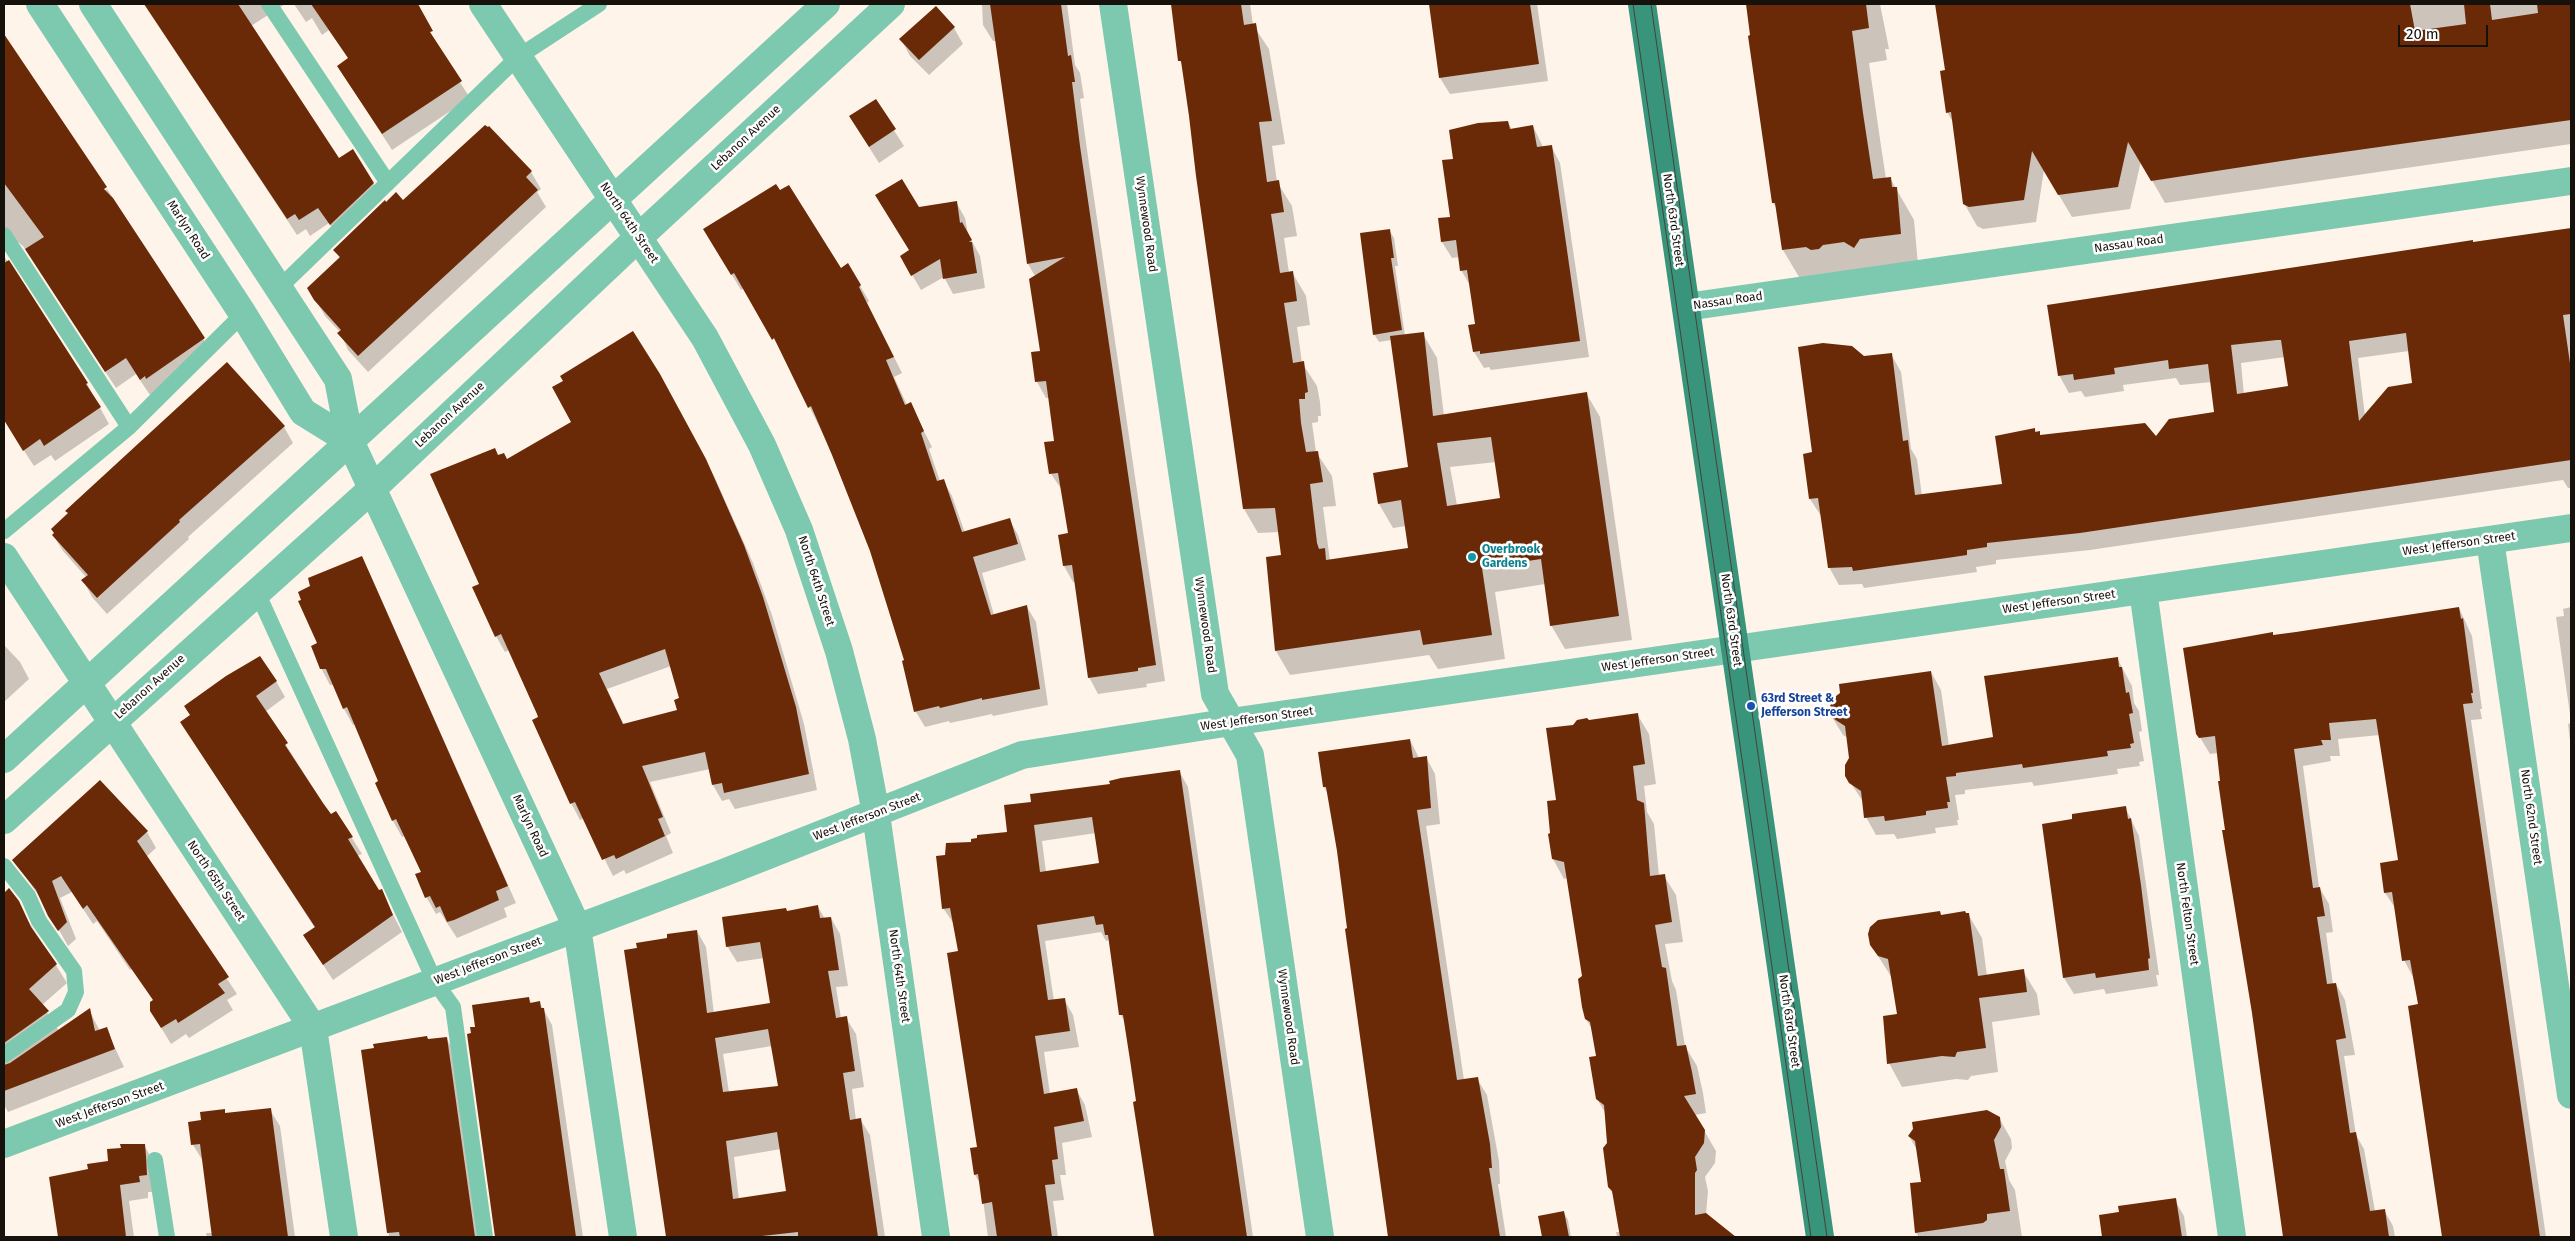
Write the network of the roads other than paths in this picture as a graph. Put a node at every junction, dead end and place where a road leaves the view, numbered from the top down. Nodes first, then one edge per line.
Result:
1 (40, 4) edge
2 (93, 4) edge
3 (269, 4) edge
4 (484, 4) edge
5 (600, 4) edge
6 (826, 4) edge
7 (890, 4) edge
8 (1114, 4) edge
9 (1642, 4) edge
10 (785, 42) junction
11 (518, 57) junction
12 (815, 74) junction
13 (2571, 181) edge
14 (388, 183) junction
15 (614, 201) junction
16 (4, 235) edge
17 (639, 236) junction
18 (279, 288) junction
19 (1686, 307) junction
20 (243, 314) junction
21 (129, 427) junction
22 (350, 440) junction
23 (372, 489) junction
24 (2571, 528) edge
25 (4, 531) edge
26 (2490, 540) junction
27 (4, 558) edge
28 (2142, 590) junction
29 (257, 592) junction
30 (1735, 649) junction
31 (84, 683) junction
32 (1231, 722) junction
33 (111, 723) junction
34 (4, 758) edge
35 (876, 814) junction
36 (4, 820) edge
37 (4, 866) edge
38 (577, 927) junction
39 (435, 982) junction
40 (313, 1028) junction
41 (4, 1055) edge
42 (2571, 1095) edge
43 (4, 1144) edge
44 (154, 1160) dead end
45 (167, 1237) edge
46 (344, 1237) edge
47 (485, 1237) edge
48 (622, 1237) edge
49 (936, 1237) edge
50 (1320, 1237) edge
51 (1820, 1237) edge
52 (2232, 1237) edge

1 - 20 street, Marlyn Road
2 - 18 street, Marlyn Road
3 - 14 lane
4 - 11 street, North 64th Street
5 - 11 lane
6 - 10 street
7 - 12 street, Lebanon Avenue
8 - 32 street, Wynnewood Road
9 - 19 main road, North 63rd Street
10 - 12 street
10 - 15 street
11 - 14 lane
11 - 15 street, North 64th Street
12 - 17 street, Lebanon Avenue
13 - 19 street, Nassau Road
14 - 18 lane
15 - 17 street, North 64th Street
15 - 22 street
16 - 21 lane
17 - 23 street, Lebanon Avenue
17 - 35 street, North 64th Street
18 - 22 street, Marlyn Road
19 - 30 main road, North 63rd Street
20 - 21 lane
20 - 22 street, Marlyn Road
21 - 25 lane
22 - 23 street, Marlyn Road
22 - 31 street
23 - 29 street, Lebanon Avenue
23 - 38 street, Marlyn Road
24 - 26 street, West Jefferson Street
26 - 28 street, West Jefferson Street
26 - 42 street, North 62nd Street
27 - 31 street, North 65th Street
28 - 30 street, West Jefferson Street
28 - 52 street, North Felton Street
29 - 33 street, Lebanon Avenue
29 - 39 lane
30 - 32 street, West Jefferson Street
30 - 51 main road, North 63rd Street
31 - 33 street, North 65th Street
31 - 34 street
32 - 35 street, West Jefferson Street
32 - 50 street, Wynnewood Road
33 - 36 street, Lebanon Avenue
33 - 40 street, North 65th Street
35 - 38 street, West Jefferson Street
35 - 49 street, North 64th Street
37 - 41 lane
38 - 39 street, West Jefferson Street
38 - 48 street, Marlyn Road
39 - 40 street, West Jefferson Street
39 - 47 lane
40 - 43 street, West Jefferson Street
40 - 46 street, North 65th Street
44 - 45 lane

